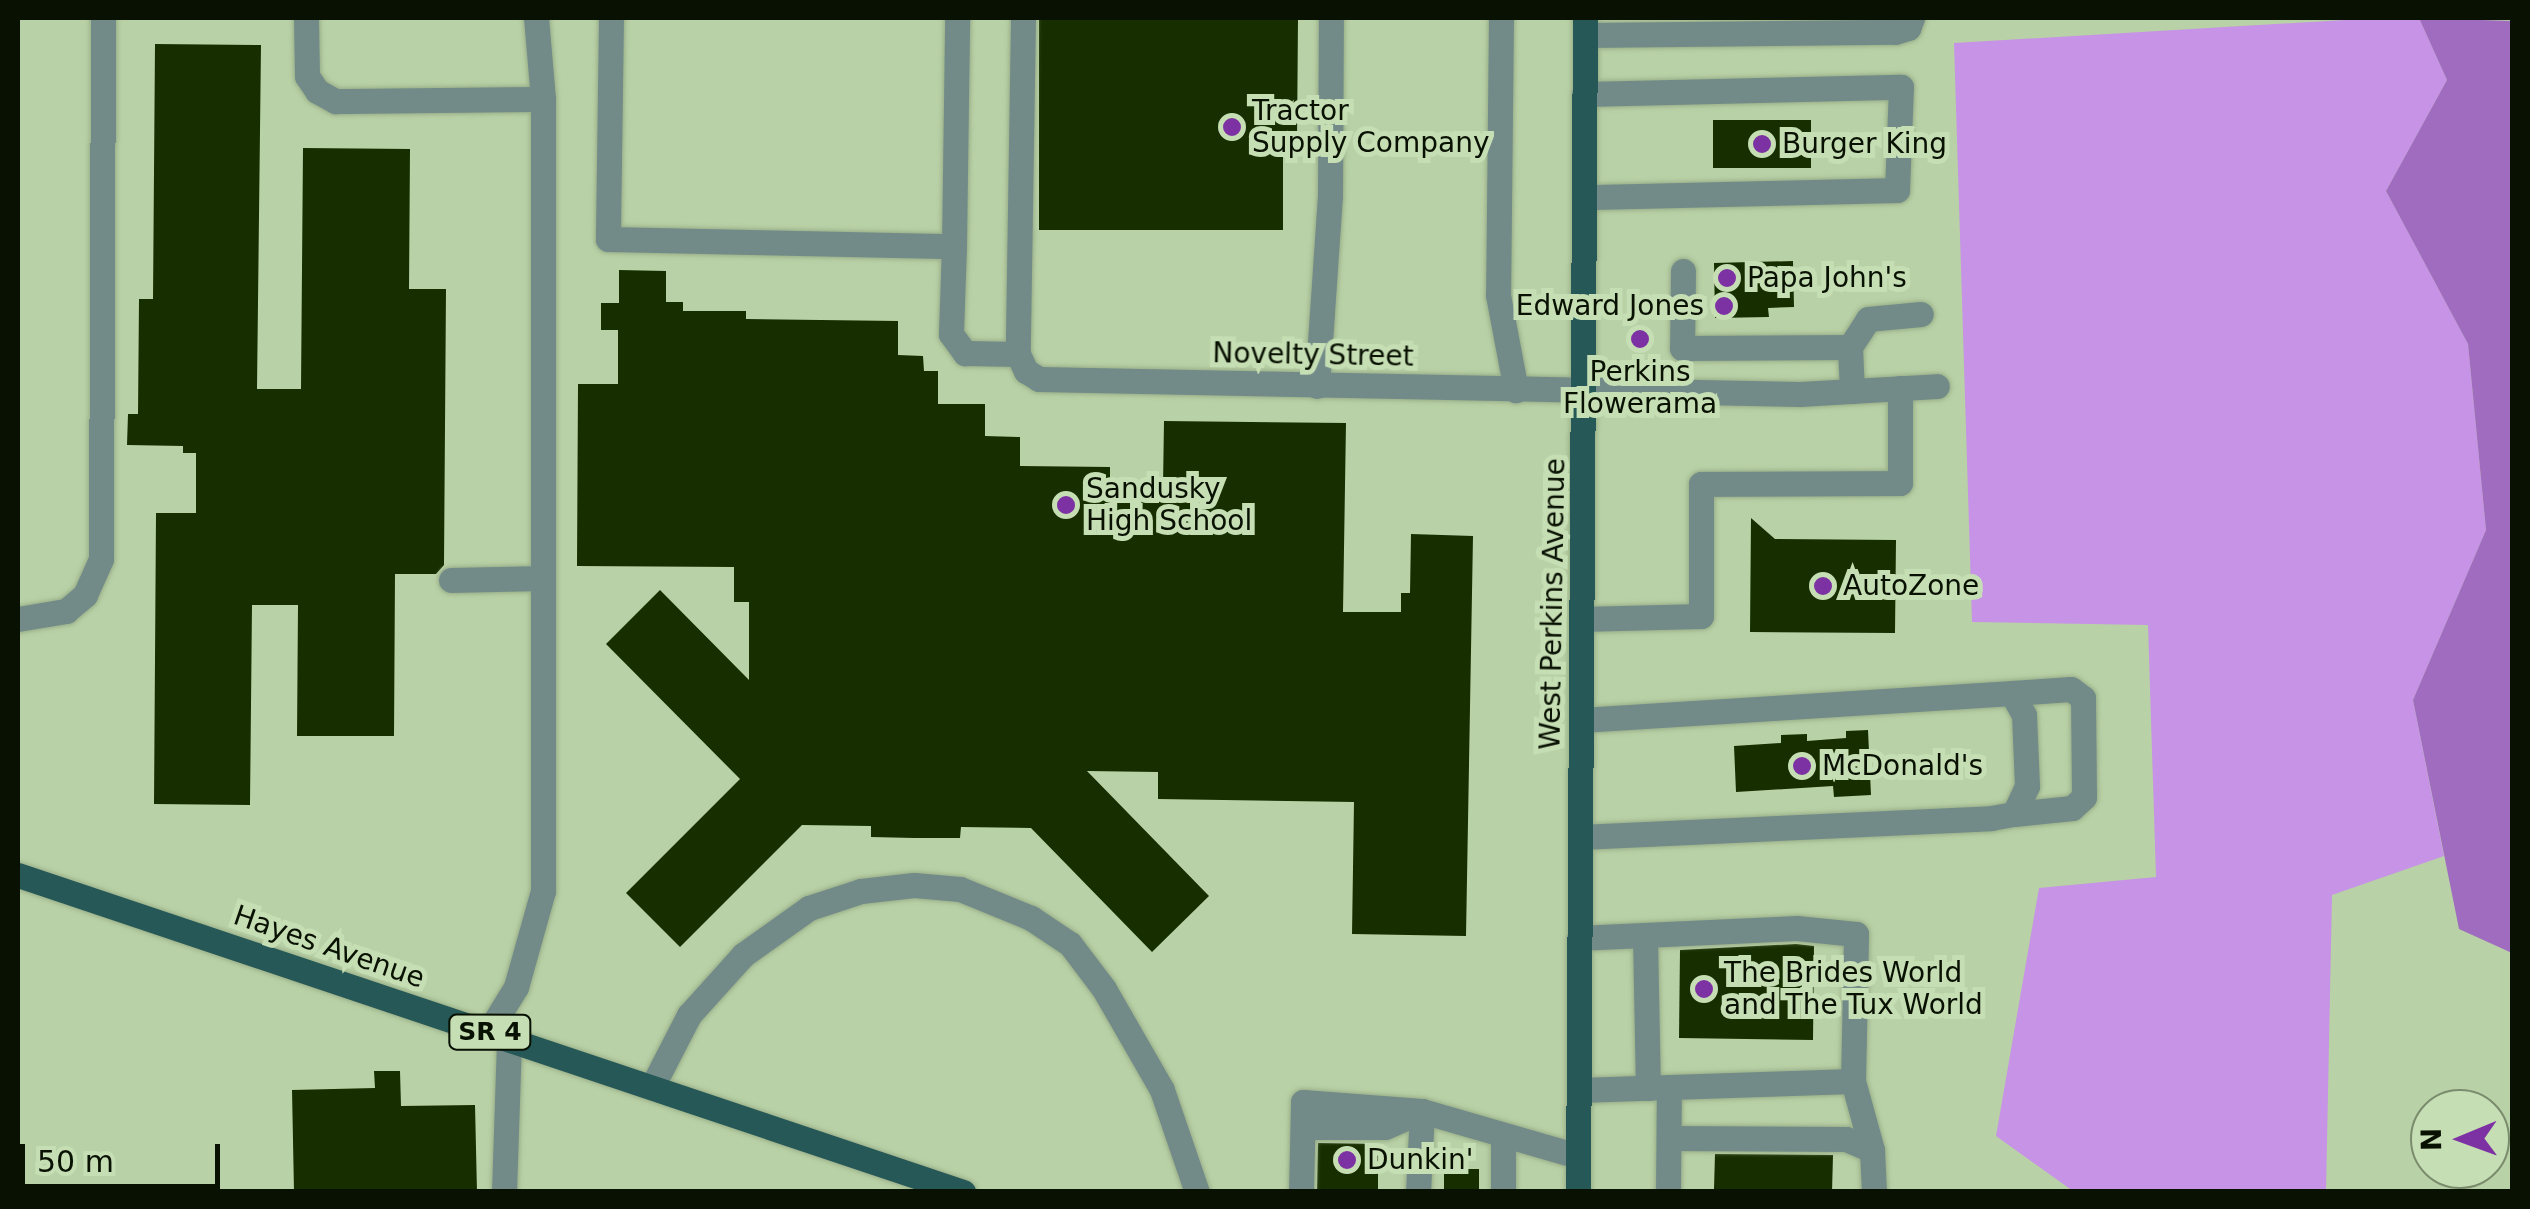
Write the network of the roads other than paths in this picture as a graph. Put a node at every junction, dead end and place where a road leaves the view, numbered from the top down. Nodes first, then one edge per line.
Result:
1 (103, 18) edge
2 (306, 18) edge
3 (536, 18) edge
4 (611, 18) edge
5 (957, 18) edge
6 (1023, 18) edge
7 (1332, 18) edge
8 (1500, 18) edge
9 (1912, 18) edge
10 (1585, 26) edge
11 (1678, 26) edge
12 (1584, 94) junction
13 (542, 99) junction
14 (1584, 197) junction
15 (954, 246) junction
16 (1683, 271) dead end
17 (1922, 314) dead end
18 (1748, 347) junction
19 (1850, 347) junction
20 (1018, 354) junction
21 (1318, 386) junction
22 (1937, 386) dead end
23 (1900, 388) junction
24 (1516, 390) junction
25 (1852, 391) junction
26 (1585, 392) junction
27 (1747, 394) junction
28 (543, 578) junction
29 (452, 580) dead end
30 (1582, 618) junction
31 (18, 619) edge
32 (2012, 693) junction
33 (1582, 720) junction
34 (2014, 814) junction
35 (1580, 838) junction
36 (18, 874) edge
37 (1646, 935) junction
38 (1579, 938) junction
39 (499, 1035) junction
40 (1853, 1081) junction
41 (652, 1087) junction
42 (1659, 1087) junction
43 (1578, 1090) junction
44 (1422, 1111) junction
45 (1503, 1138) junction
46 (1669, 1138) junction
47 (1872, 1150) junction
48 (1578, 1156) junction
49 (504, 1192) edge
50 (963, 1192) edge
51 (1197, 1192) edge
52 (1301, 1192) edge
53 (1418, 1192) edge
54 (1502, 1192) edge
55 (1578, 1192) edge
56 (1668, 1192) edge
57 (1874, 1192) edge

1 - 31 street
2 - 13 street
3 - 13 street
4 - 15 street
5 - 15 street
6 - 20 street
7 - 21 street
8 - 24 street
9 - 11 street
10 - 11 street
10 - 12 main road, West Perkins Avenue
12 - 14 main road, West Perkins Avenue
12 - 14 street
13 - 28 street
14 - 26 main road, West Perkins Avenue
15 - 20 street
16 - 18 street
17 - 19 street
18 - 19 street
18 - 27 street
19 - 25 street
20 - 21 street, Novelty Street
21 - 24 street, Novelty Street
22 - 23 street, Novelty Street
23 - 25 street, Novelty Street
23 - 30 street
24 - 26 street, Novelty Street
25 - 27 street, Novelty Street
26 - 27 street, Novelty Street
26 - 30 main road, West Perkins Avenue
28 - 29 street
28 - 39 street
30 - 33 main road, West Perkins Avenue
32 - 33 street
32 - 34 street
32 - 34 street
33 - 35 main road, West Perkins Avenue
34 - 35 street
35 - 38 main road, West Perkins Avenue
36 - 39 main road, Hayes Avenue / SR 4
37 - 38 street
37 - 40 street
37 - 42 street
38 - 43 main road, West Perkins Avenue
39 - 41 main road, Hayes Avenue / SR 4
39 - 49 street
40 - 42 street
40 - 47 street
41 - 50 main road, Hayes Avenue / SR 4
41 - 51 street
42 - 43 street
42 - 46 street
43 - 48 main road, West Perkins Avenue
44 - 45 street
44 - 52 street
44 - 53 street
45 - 48 street
45 - 54 street
46 - 47 street
46 - 56 street
47 - 57 street
48 - 55 main road, West Perkins Avenue

